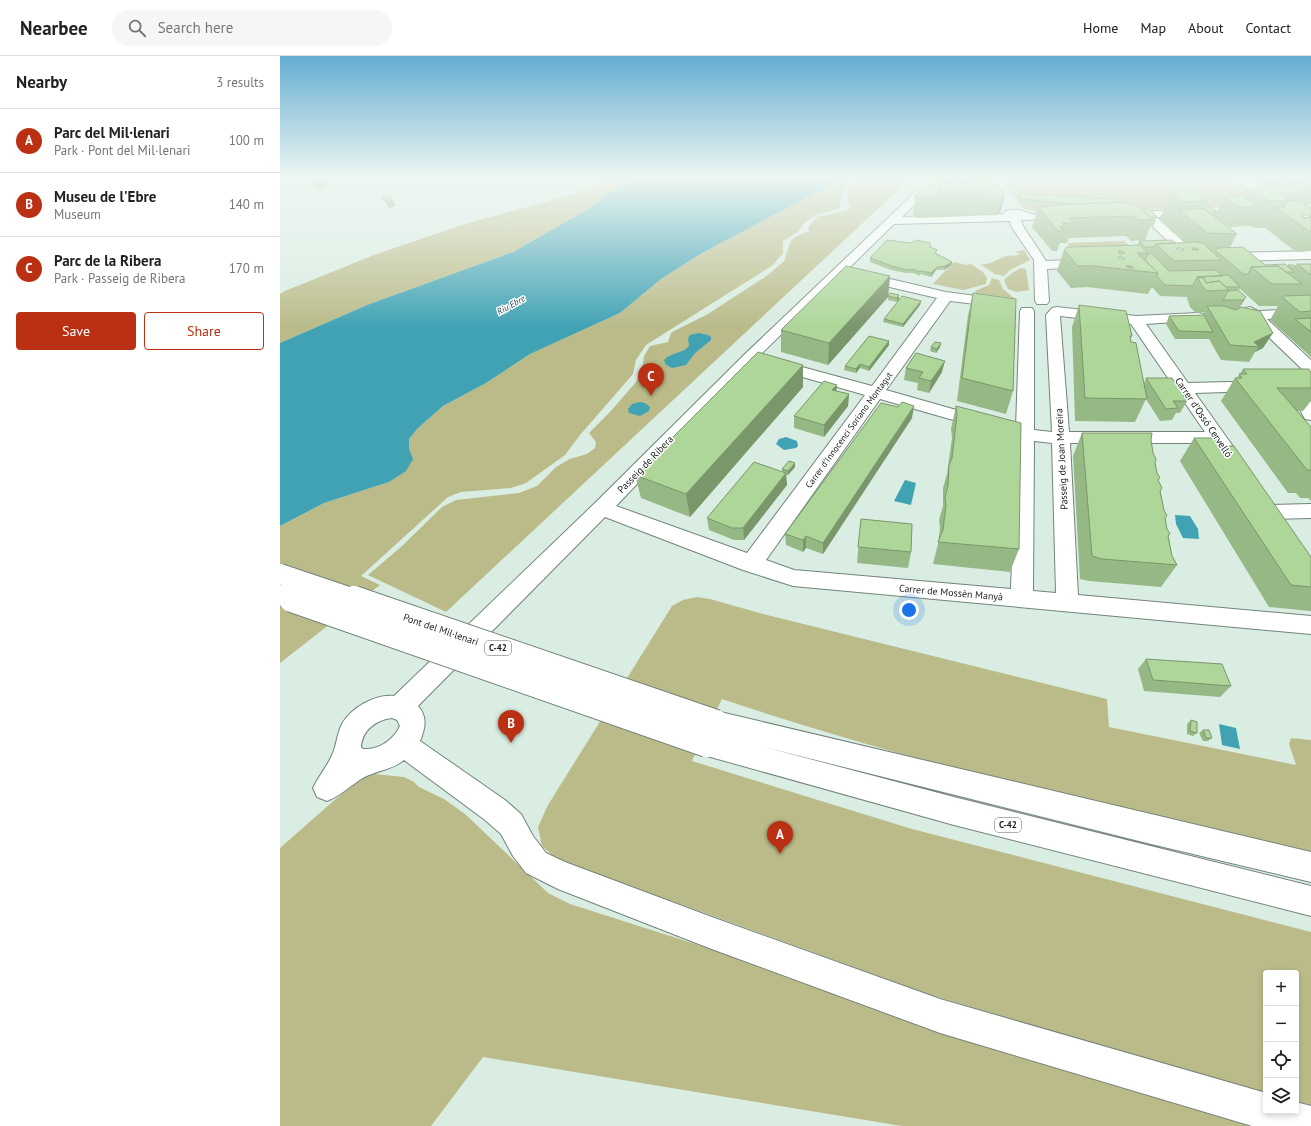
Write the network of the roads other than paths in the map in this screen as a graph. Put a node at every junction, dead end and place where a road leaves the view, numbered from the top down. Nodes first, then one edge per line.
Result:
1 (884, 228) edge
2 (1018, 228) edge
3 (1162, 228) edge
4 (1311, 254) edge
5 (1193, 258) junction
6 (1177, 259) edge
7 (1097, 263) edge
8 (1042, 265) junction
9 (840, 271) junction
10 (1210, 274) edge
11 (946, 296) junction
12 (1238, 300) edge
13 (1026, 309) junction
14 (1051, 309) junction
15 (1311, 313) edge
16 (1255, 315) junction
17 (1136, 320) junction
18 (750, 357) junction
19 (1311, 369) edge
20 (1303, 385) edge
21 (1184, 388) junction
22 (876, 393) junction
23 (1311, 415) edge
24 (1026, 435) junction
25 (1217, 437) junction
26 (1061, 438) junction
27 (1231, 456) edge
28 (1258, 496) edge
29 (602, 508) junction
30 (1311, 511) edge
31 (751, 564) junction
32 (280, 574) edge
33 (280, 595) edge
34 (1022, 598) junction
35 (1067, 603) junction
36 (1311, 625) edge
37 (400, 708) junction
38 (712, 733) junction
39 (404, 745) junction
40 (1311, 866) edge
41 (1311, 901) edge
42 (1311, 1125) edge

1 - 9 street, Passeig de Ribera
2 - 8 street
3 - 5 street
4 - 5 street
5 - 6 street
5 - 10 street
7 - 8 street
8 - 14 street, Passeig de Joan Moreira
9 - 11 street
9 - 18 street, Passeig de Ribera
11 - 13 street
11 - 22 street, Carrer d'Innocenci Soriano Montagut
12 - 16 street
13 - 14 street
13 - 24 street
14 - 17 street
14 - 26 street, Passeig de Joan Moreira
15 - 16 street
16 - 17 street
16 - 19 street
17 - 21 street, Carrer d'Ossó Cervelló
18 - 22 street
18 - 29 street, Passeig de Ribera
20 - 21 street
20 - 23 street
21 - 25 street, Carrer d'Ossó Cervelló
22 - 24 street
22 - 31 street, Carrer d'Innocenci Soriano Montagut
24 - 26 street
24 - 34 street
25 - 26 street
25 - 27 street, Carrer d'Ossó Cervelló
26 - 35 street, Passeig de Joan Moreira
28 - 30 street
29 - 31 street, Carrer de Mossèn Manyà
29 - 37 street, Passeig de Ribera
31 - 34 street, Carrer de Mossèn Manyà
32 - 38 street, Pont del Mil·lenari / C-42, bridge
33 - 38 street, Pont del Mil·lenari / C-42, bridge
34 - 35 street, Carrer de Mossèn Manyà
35 - 36 street, Carrer de Mossèn Manyà
37 - 39 street
37 - 39 street
38 - 40 street, C-42
38 - 41 street, C-42
39 - 42 street

